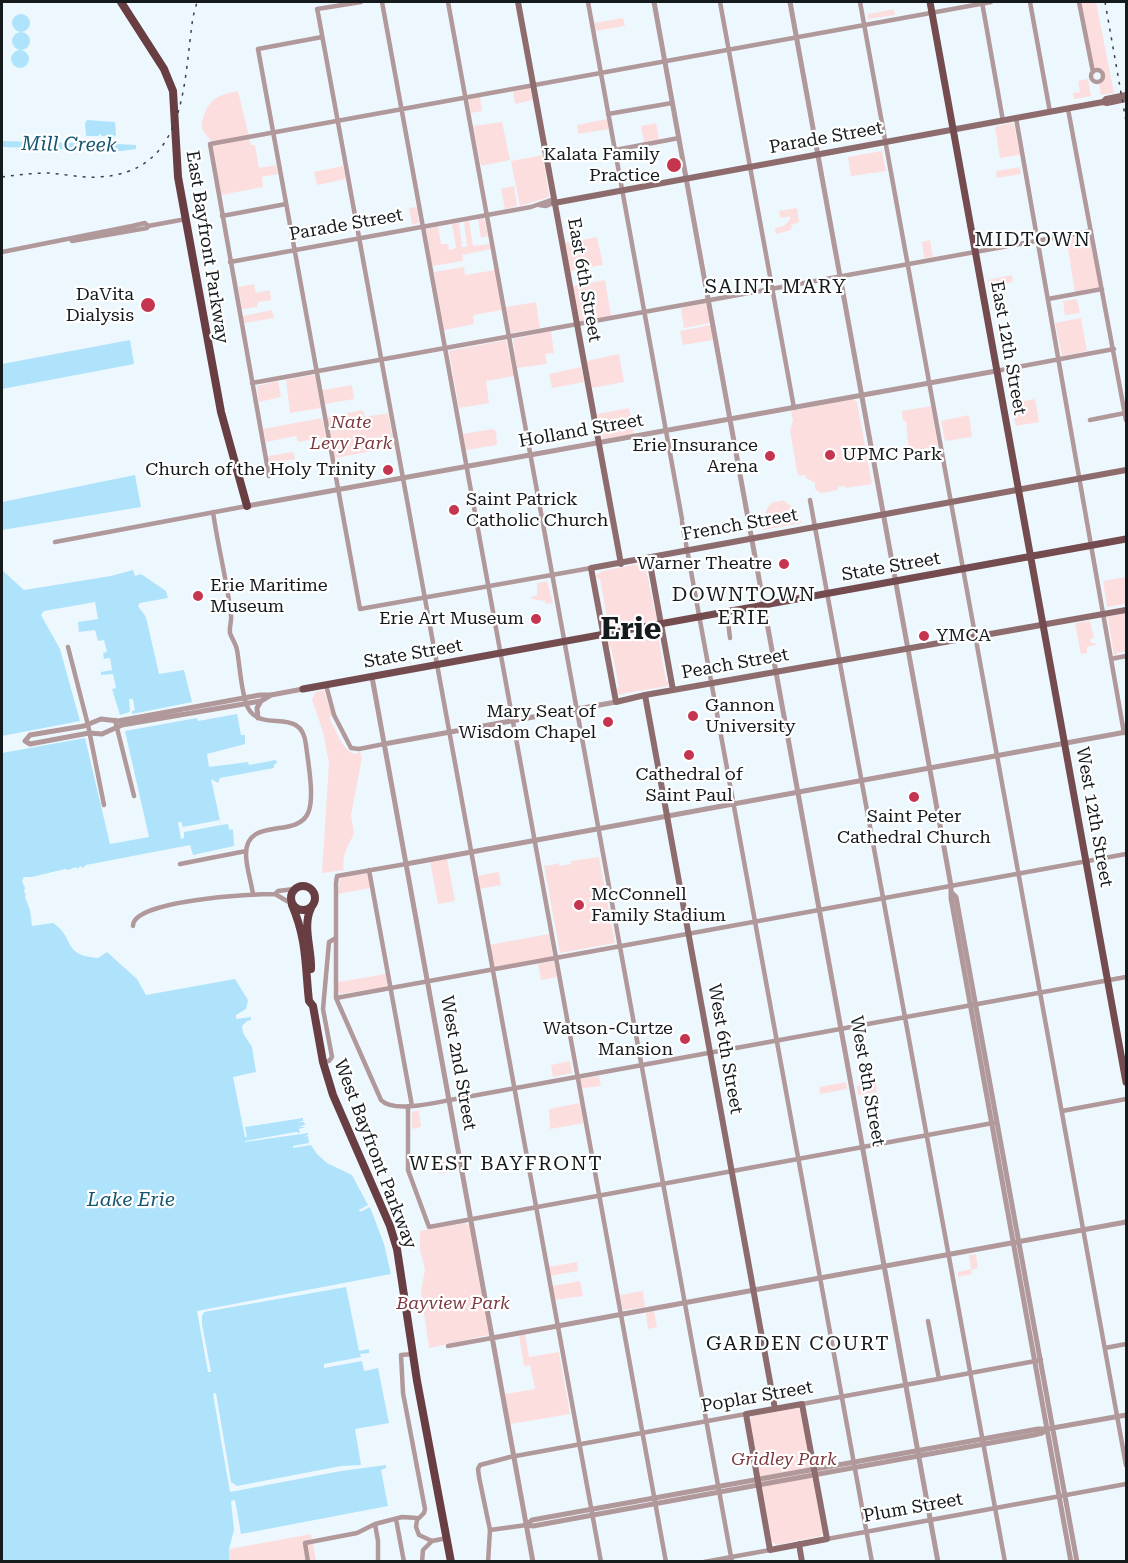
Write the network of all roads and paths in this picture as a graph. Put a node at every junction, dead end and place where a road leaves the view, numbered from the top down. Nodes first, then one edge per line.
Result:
1 (121, 2) edge
2 (361, 2) edge
3 (382, 2) edge
4 (448, 2) edge
5 (518, 2) edge
6 (588, 2) edge
7 (654, 2) edge
8 (720, 2) edge
9 (790, 2) edge
10 (860, 2) edge
11 (930, 2) edge
12 (982, 2) edge
13 (991, 2) edge
14 (1030, 2) edge
15 (1079, 2) edge
16 (333, 4) edge
17 (932, 13) junction
18 (864, 25) junction
19 (797, 37) junction
20 (322, 38) junction
21 (729, 49) junction
22 (665, 61) junction
23 (1092, 72) dead end
24 (601, 73) junction
25 (533, 85) junction
26 (1126, 97) edge
27 (466, 98) junction
28 (672, 103) junction
29 (1068, 109) junction
30 (401, 110) junction
31 (1050, 112) junction
32 (608, 114) junction
33 (1016, 118) junction
34 (337, 121) junction
35 (1003, 121) junction
36 (953, 130) junction
37 (273, 133) junction
38 (679, 138) junction
39 (885, 142) junction
40 (615, 150) junction
41 (818, 154) junction
42 (750, 167) junction
43 (686, 179) junction
44 (622, 190) junction
45 (554, 202) junction
46 (286, 204) junction
47 (487, 215) junction
48 (222, 216) junction
49 (186, 219) junction
50 (423, 226) junction
51 (1091, 231) junction
52 (359, 238) junction
53 (1038, 240) junction
54 (294, 250) junction
55 (2, 252) edge
56 (975, 252) junction
57 (230, 262) junction
58 (908, 264) junction
59 (840, 276) junction
60 (772, 289) junction
61 (1102, 289) junction
62 (1048, 299) junction
63 (708, 300) junction
64 (644, 312) junction
65 (577, 325) junction
66 (509, 336) junction
67 (445, 349) junction
68 (1114, 349) junction
69 (1059, 359) junction
70 (381, 360) junction
71 (996, 371) junction
72 (316, 372) junction
73 (252, 383) junction
74 (929, 383) junction
75 (862, 395) junction
76 (794, 408) junction
77 (1125, 413) edge
78 (729, 420) junction
79 (1090, 420) dead end
80 (1126, 420) edge
81 (666, 431) junction
82 (599, 443) junction
83 (531, 456) junction
84 (467, 468) junction
85 (1126, 470) edge
86 (269, 476) dead end
87 (1080, 478) junction
88 (402, 479) junction
89 (1018, 489) junction
90 (338, 491) junction
91 (810, 500) dead end
92 (951, 501) junction
93 (247, 506) junction
94 (213, 512) junction
95 (883, 514) junction
96 (816, 527) junction
97 (752, 538) junction
98 (1126, 539) edge
99 (55, 542) dead end
100 (1092, 546) junction
101 (688, 550) junction
102 (1030, 557) junction
103 (649, 558) junction
104 (621, 564) junction
105 (591, 568) junction
106 (963, 569) junction
107 (552, 574) junction
108 (896, 581) junction
109 (488, 586) junction
110 (828, 593) junction
111 (424, 597) junction
112 (765, 606) junction
113 (1126, 610) edge
114 (727, 613) junction
115 (1103, 614) junction
116 (700, 618) junction
117 (661, 624) junction
118 (1043, 625) junction
119 (603, 635) junction
120 (976, 637) junction
121 (730, 638) dead end
122 (565, 642) junction
123 (68, 647) dead end
124 (908, 649) junction
125 (500, 654) junction
126 (1126, 656) edge
127 (1111, 659) junction
128 (841, 661) junction
129 (436, 665) junction
130 (777, 673) junction
131 (372, 677) junction
132 (712, 684) junction
133 (326, 685) junction
134 (303, 689) joint
135 (673, 690) junction
136 (272, 695) junction
137 (645, 695) junction
138 (246, 700) junction
139 (261, 700) junction
140 (616, 702) junction
141 (578, 709) junction
142 (258, 718) junction
143 (115, 720) junction
144 (513, 722) junction
145 (88, 725) junction
146 (117, 727) junction
147 (1125, 732) edge
148 (89, 733) junction
149 (449, 733) junction
150 (1065, 743) junction
151 (384, 744) junction
152 (997, 756) junction
153 (930, 768) junction
154 (862, 780) junction
155 (799, 791) junction
156 (134, 796) dead end
157 (734, 803) junction
158 (104, 805) dead end
159 (667, 816) junction
160 (599, 828) junction
161 (535, 840) junction
162 (246, 851) junction
163 (470, 852) junction
164 (1126, 854) edge
165 (1086, 862) junction
166 (180, 864) dead end
167 (406, 864) junction
168 (369, 870) junction
169 (1019, 874) junction
170 (294, 889) junction
171 (952, 890) junction
172 (253, 894) junction
173 (275, 894) junction
174 (885, 899) junction
175 (292, 905) junction
176 (310, 908) junction
177 (821, 910) junction
178 (756, 922) junction
179 (133, 926) dead end
180 (689, 935) junction
181 (336, 938) junction
182 (620, 947) junction
183 (556, 959) junction
184 (492, 970) junction
185 (1126, 977) edge
186 (1108, 980) junction
187 (428, 982) junction
188 (391, 989) junction
189 (1041, 993) junction
190 (336, 998) junction
191 (973, 1005) junction
192 (312, 1006) junction
193 (906, 1017) junction
194 (842, 1029) junction
195 (777, 1041) junction
196 (710, 1053) junction
197 (323, 1062) junction
198 (642, 1066) junction
199 (578, 1077) junction
200 (1126, 1082) edge
201 (514, 1089) junction
202 (1126, 1099) edge
203 (450, 1100) junction
204 (410, 1106) junction
205 (1062, 1111) junction
206 (995, 1123) junction
207 (927, 1136) junction
208 (863, 1148) junction
209 (799, 1160) junction
210 (732, 1172) junction
211 (663, 1184) junction
212 (599, 1196) junction
213 (535, 1208) junction
214 (471, 1219) junction
215 (1126, 1222) edge
216 (1084, 1230) junction
217 (1016, 1242) junction
218 (949, 1255) junction
219 (884, 1266) junction
220 (820, 1278) junction
221 (753, 1291) junction
222 (685, 1303) junction
223 (621, 1315) junction
224 (928, 1321) dead end
225 (557, 1326) junction
226 (492, 1338) junction
227 (1126, 1344) edge
228 (448, 1346) dead end
229 (1105, 1348) junction
230 (412, 1354) junction
231 (1038, 1361) junction
232 (970, 1373) junction
233 (939, 1379) junction
234 (906, 1385) junction
235 (842, 1397) junction
236 (802, 1404) junction
237 (775, 1409) junction
238 (746, 1414) junction
239 (1126, 1415) edge
240 (1118, 1417) junction
241 (707, 1421) junction
242 (1050, 1429) junction
243 (643, 1433) junction
244 (983, 1441) junction
245 (578, 1445) junction
246 (919, 1452) junction
247 (514, 1456) junction
248 (854, 1464) junction
249 (1126, 1465) edge
250 (815, 1471) junction
251 (758, 1482) junction
252 (1126, 1484) edge
253 (720, 1489) junction
254 (1062, 1496) junction
255 (656, 1502) junction
256 (995, 1508) junction
257 (592, 1513) junction
258 (417, 1518) junction
259 (396, 1519) junction
260 (931, 1520) junction
261 (375, 1524) junction
262 (527, 1525) junction
263 (490, 1530) junction
264 (867, 1532) junction
265 (447, 1538) junction
266 (827, 1539) junction
267 (432, 1541) junction
268 (799, 1545) junction
269 (770, 1550) junction
270 (1072, 1557) edge
271 (731, 1559) edge
272 (308, 1562) edge
273 (378, 1562) edge
274 (404, 1562) edge
275 (422, 1562) edge
276 (451, 1562) edge
277 (488, 1562) edge
278 (533, 1562) edge
279 (601, 1562) edge
280 (666, 1562) edge
281 (704, 1562) edge
282 (802, 1562) edge
283 (872, 1562) edge
284 (938, 1562) edge
285 (1005, 1562) edge
286 (1077, 1562) edge

1 - 49 highway, East Bayfront Parkway
2 - 16 street
3 - 30 street
4 - 27 street
5 - 25 main road, East 6th Street
6 - 24 street
7 - 22 street, West 8th Street
8 - 21 street
9 - 19 street
10 - 18 street
11 - 17 main road, East 12th Street
12 - 13 street
12 - 17 street
12 - 35 street
14 - 31 street
15 - 23 street
16 - 20 street
17 - 18 street
17 - 36 main road, East 12th Street
18 - 19 street
18 - 39 street
19 - 21 street
19 - 41 street
20 - 34 street
20 - 37 street
21 - 22 street
21 - 42 street
22 - 24 street
22 - 28 street, West 8th Street
24 - 25 street
24 - 32 street
25 - 27 street
25 - 45 main road, East 6th Street
26 - 29 main road, Parade Street
27 - 30 street
27 - 47 street
28 - 32 street
28 - 38 street, West 8th Street
29 - 31 main road, Parade Street
29 - 51 street
30 - 34 street
30 - 50 street
31 - 33 main road, Parade Street
32 - 40 street
33 - 35 main road, Parade Street
33 - 53 street
34 - 37 street
34 - 52 street
35 - 36 main road, Parade Street
36 - 39 main road, Parade Street
36 - 56 main road, East 12th Street
37 - 46 street
37 - 48 street
38 - 40 street
38 - 43 street, West 8th Street
39 - 41 main road, Parade Street
39 - 58 street
40 - 44 street
41 - 42 main road, Parade Street
41 - 59 street
42 - 43 main road, Parade Street
42 - 60 street
43 - 44 main road, Parade Street
43 - 63 street, West 8th Street
44 - 45 main road, Parade Street
44 - 64 street
45 - 47 street, Parade Street
45 - 65 main road, East 6th Street
46 - 48 street
46 - 54 street
47 - 50 street, Parade Street
47 - 66 street
48 - 57 street
49 - 55 street
49 - 93 highway, East Bayfront Parkway
50 - 52 street, Parade Street
50 - 67 street
51 - 53 street
51 - 61 street
52 - 54 street, Parade Street
52 - 70 street
53 - 56 street
53 - 62 street
54 - 57 street, Parade Street
54 - 72 street
56 - 58 street
56 - 71 main road, East 12th Street
57 - 73 street
58 - 59 street
58 - 74 street
59 - 60 street
59 - 75 street
60 - 63 street
60 - 76 street
61 - 62 street
61 - 68 street
62 - 69 street
63 - 64 street
63 - 78 street, West 8th Street
64 - 65 street
64 - 81 street
65 - 66 street
65 - 82 main road, East 6th Street
66 - 67 street
66 - 83 street
67 - 70 street
67 - 84 street
68 - 69 street, Holland Street
68 - 77 street
69 - 71 street, Holland Street
69 - 87 street
70 - 72 street
70 - 88 street
71 - 74 street, Holland Street
71 - 89 main road, East 12th Street
72 - 73 street
72 - 90 street
73 - 86 street
74 - 75 street, Holland Street
74 - 92 street
75 - 76 street, Holland Street
75 - 95 street
76 - 78 street, Holland Street
77 - 79 street
77 - 80 street
78 - 81 street, Holland Street
78 - 97 street, West 8th Street
81 - 82 street, Holland Street
81 - 101 street
82 - 83 street, Holland Street
82 - 104 main road, East 6th Street
83 - 84 street, Holland Street
83 - 107 street
84 - 88 street, Holland Street
84 - 109 street
85 - 87 main road, French Street
87 - 89 main road, French Street
87 - 100 street
88 - 90 street, Holland Street
88 - 111 street
89 - 92 main road, French Street
89 - 102 main road, East 12th Street
90 - 93 street, Holland Street
90 - 111 street, French Street
91 - 96 street
92 - 95 main road, French Street
92 - 106 street
93 - 94 street, Holland Street
94 - 99 street, Holland Street
94 - 138 street
95 - 96 main road, French Street
95 - 108 street
96 - 97 main road, French Street
96 - 110 street
97 - 101 main road, French Street
97 - 112 street, West 8th Street
98 - 100 main road, State Street
100 - 102 main road, State Street
100 - 115 street
101 - 103 main road, French Street
101 - 116 street
102 - 106 main road, State Street
102 - 118 main road, West 12th Street
103 - 104 main road, French Street
103 - 117 main road
104 - 105 main road, French Street
105 - 107 street, French Street
105 - 119 main road
106 - 108 main road, State Street
106 - 120 street
107 - 109 street, French Street
107 - 122 street
108 - 110 main road, State Street
108 - 124 street
109 - 111 street, French Street
109 - 125 street
110 - 112 main road, State Street
110 - 128 street
111 - 129 street
112 - 114 main road, State Street
112 - 130 street, West 8th Street
113 - 115 main road, Peach Street
114 - 116 main road, State Street
114 - 121 street
115 - 118 main road, Peach Street
115 - 127 street
116 - 117 main road, State Street
116 - 132 street
117 - 119 main road, State Street
117 - 135 main road
118 - 120 main road, Peach Street
118 - 150 main road, West 12th Street
119 - 122 main road, State Street
119 - 140 main road
120 - 124 main road, Peach Street
120 - 152 street
122 - 125 main road, State Street
122 - 141 street
123 - 145 street
124 - 128 main road, Peach Street
124 - 153 street
125 - 129 main road, State Street
125 - 144 street
126 - 127 street
127 - 147 street
128 - 130 main road, Peach Street
128 - 154 street
129 - 131 main road, State Street
129 - 149 street
130 - 132 main road, Peach Street
130 - 155 street, West 8th Street
131 - 133 main road, State Street
131 - 151 street, West 2nd Street
132 - 135 main road, Peach Street
132 - 157 street
133 - 134 main road, State Street
133 - 151 street, Peach Street
134 - 136 street, State Street
135 - 137 main road, Peach Street
136 - 138 street, State Street
136 - 139 street, State Street
137 - 140 main road, Peach Street
137 - 159 main road, West 6th Street
138 - 139 street, State Street
138 - 142 street
138 - 143 street, State Street
138 - 146 street, State Street
139 - 142 street
140 - 141 street, Peach Street
141 - 144 street, Peach Street
141 - 160 street
142 - 162 street
143 - 145 street, State Street
143 - 146 street
144 - 149 street, Peach Street
144 - 161 street
145 - 148 street
145 - 148 street, State Street
146 - 148 street, State Street
146 - 156 street
147 - 150 street
148 - 158 street
149 - 151 street, Peach Street
149 - 163 street
150 - 152 street
150 - 165 main road, West 12th Street
151 - 167 street, West 2nd Street
152 - 153 street
152 - 169 street
153 - 154 street
153 - 171 street
154 - 155 street
154 - 174 street
155 - 157 street
155 - 177 street, West 8th Street
157 - 159 street
157 - 178 street
159 - 160 street
159 - 180 main road, West 6th Street
160 - 161 street
160 - 182 street
161 - 163 street
161 - 183 street
162 - 166 street
162 - 172 street
163 - 167 street
163 - 184 street
164 - 165 street
165 - 169 street
165 - 186 main road, West 12th Street
167 - 168 street
167 - 187 street, West 2nd Street
168 - 181 street
168 - 188 street
169 - 171 street
169 - 189 street
170 - 173 street
170 - 175 highway
170 - 176 highway
171 - 174 street
171 - 191 street
172 - 173 street
172 - 179 street
173 - 175 street
174 - 177 street
174 - 193 street
175 - 176 highway
175 - 192 highway, West Bayfront Parkway
176 - 192 highway, West Bayfront Parkway
177 - 178 street
177 - 194 street, West 8th Street
178 - 180 street
178 - 195 street
180 - 182 street
180 - 196 main road, West 6th Street
181 - 190 street
181 - 197 street
182 - 183 street
182 - 198 street
183 - 184 street
183 - 199 street
184 - 187 street
184 - 201 street
185 - 186 street
186 - 189 street
186 - 200 main road, West 12th Street
187 - 188 street
187 - 203 street, West 2nd Street
188 - 190 street
188 - 204 street
189 - 191 street
189 - 205 street
190 - 204 street
191 - 193 street
191 - 206 street
192 - 197 highway, West Bayfront Parkway
193 - 194 street
193 - 207 street
194 - 195 street
194 - 208 street, West 8th Street
195 - 196 street
195 - 209 street
196 - 198 street
196 - 210 main road, West 6th Street
197 - 230 highway, West Bayfront Parkway
198 - 199 street
198 - 211 street
199 - 201 street
199 - 212 street
201 - 203 street
201 - 213 street
202 - 205 street
203 - 204 street
203 - 214 street, West 2nd Street
204 - 214 street
205 - 216 street
206 - 207 street
206 - 217 street
207 - 208 street
207 - 218 street
208 - 209 street
208 - 219 street, West 8th Street
209 - 210 street
209 - 220 street
210 - 211 street
210 - 221 main road, West 6th Street
211 - 212 street
211 - 222 street
212 - 213 street
212 - 223 street
213 - 214 street
213 - 225 street
214 - 226 street, West 2nd Street
215 - 216 street
216 - 217 street
216 - 229 street
217 - 218 street
217 - 231 street
218 - 219 street
218 - 232 street
219 - 220 street
219 - 234 street, West 8th Street
220 - 221 street
220 - 235 street
221 - 222 street
221 - 237 main road, West 6th Street
222 - 223 street
222 - 241 street
223 - 225 street
223 - 243 street
224 - 233 street
225 - 226 street
225 - 245 street
226 - 228 street
226 - 247 street, West 2nd Street
227 - 229 street
229 - 240 street
230 - 258 street
230 - 265 highway, West Bayfront Parkway
231 - 232 street, Poplar Street
231 - 242 street
232 - 233 street, Poplar Street
232 - 244 street
233 - 234 street, Poplar Street
234 - 235 street, Poplar Street
234 - 246 street, West 8th Street
235 - 236 street, Poplar Street
235 - 248 street
236 - 237 main road, Poplar Street
236 - 250 main road
237 - 238 main road, Poplar Street
238 - 241 street, Poplar Street
238 - 251 main road
239 - 240 street
240 - 242 street
240 - 249 street
241 - 243 street, Poplar Street
241 - 253 street
242 - 244 street
242 - 254 street
243 - 245 street, Poplar Street
243 - 255 street
244 - 246 street
244 - 256 street
245 - 247 street, Poplar Street
245 - 257 street
246 - 248 street
246 - 260 street, West 8th Street
247 - 262 street, West 2nd Street
247 - 263 street, Poplar Street
248 - 250 street
248 - 264 street
250 - 251 street
250 - 266 main road
251 - 253 street
251 - 269 main road
252 - 254 street, Plum Street
253 - 255 street
253 - 271 street
254 - 256 street, Plum Street
254 - 270 street
255 - 257 street
255 - 280 street
256 - 260 street, Plum Street
256 - 285 street
257 - 262 street
257 - 279 street
258 - 259 street
258 - 267 street
259 - 261 street
259 - 274 street
260 - 264 street, Plum Street
260 - 284 street, West 8th Street
261 - 272 street
261 - 273 street
262 - 263 street
262 - 278 street, West 2nd Street
263 - 277 street
264 - 266 street, Plum Street
264 - 283 street
265 - 267 street
265 - 276 highway, West Bayfront Parkway
266 - 268 main road, Plum Street
267 - 275 street
268 - 269 main road, Plum Street
268 - 282 main road
269 - 271 street, Plum Street
270 - 286 street
271 - 281 street, Plum Street

